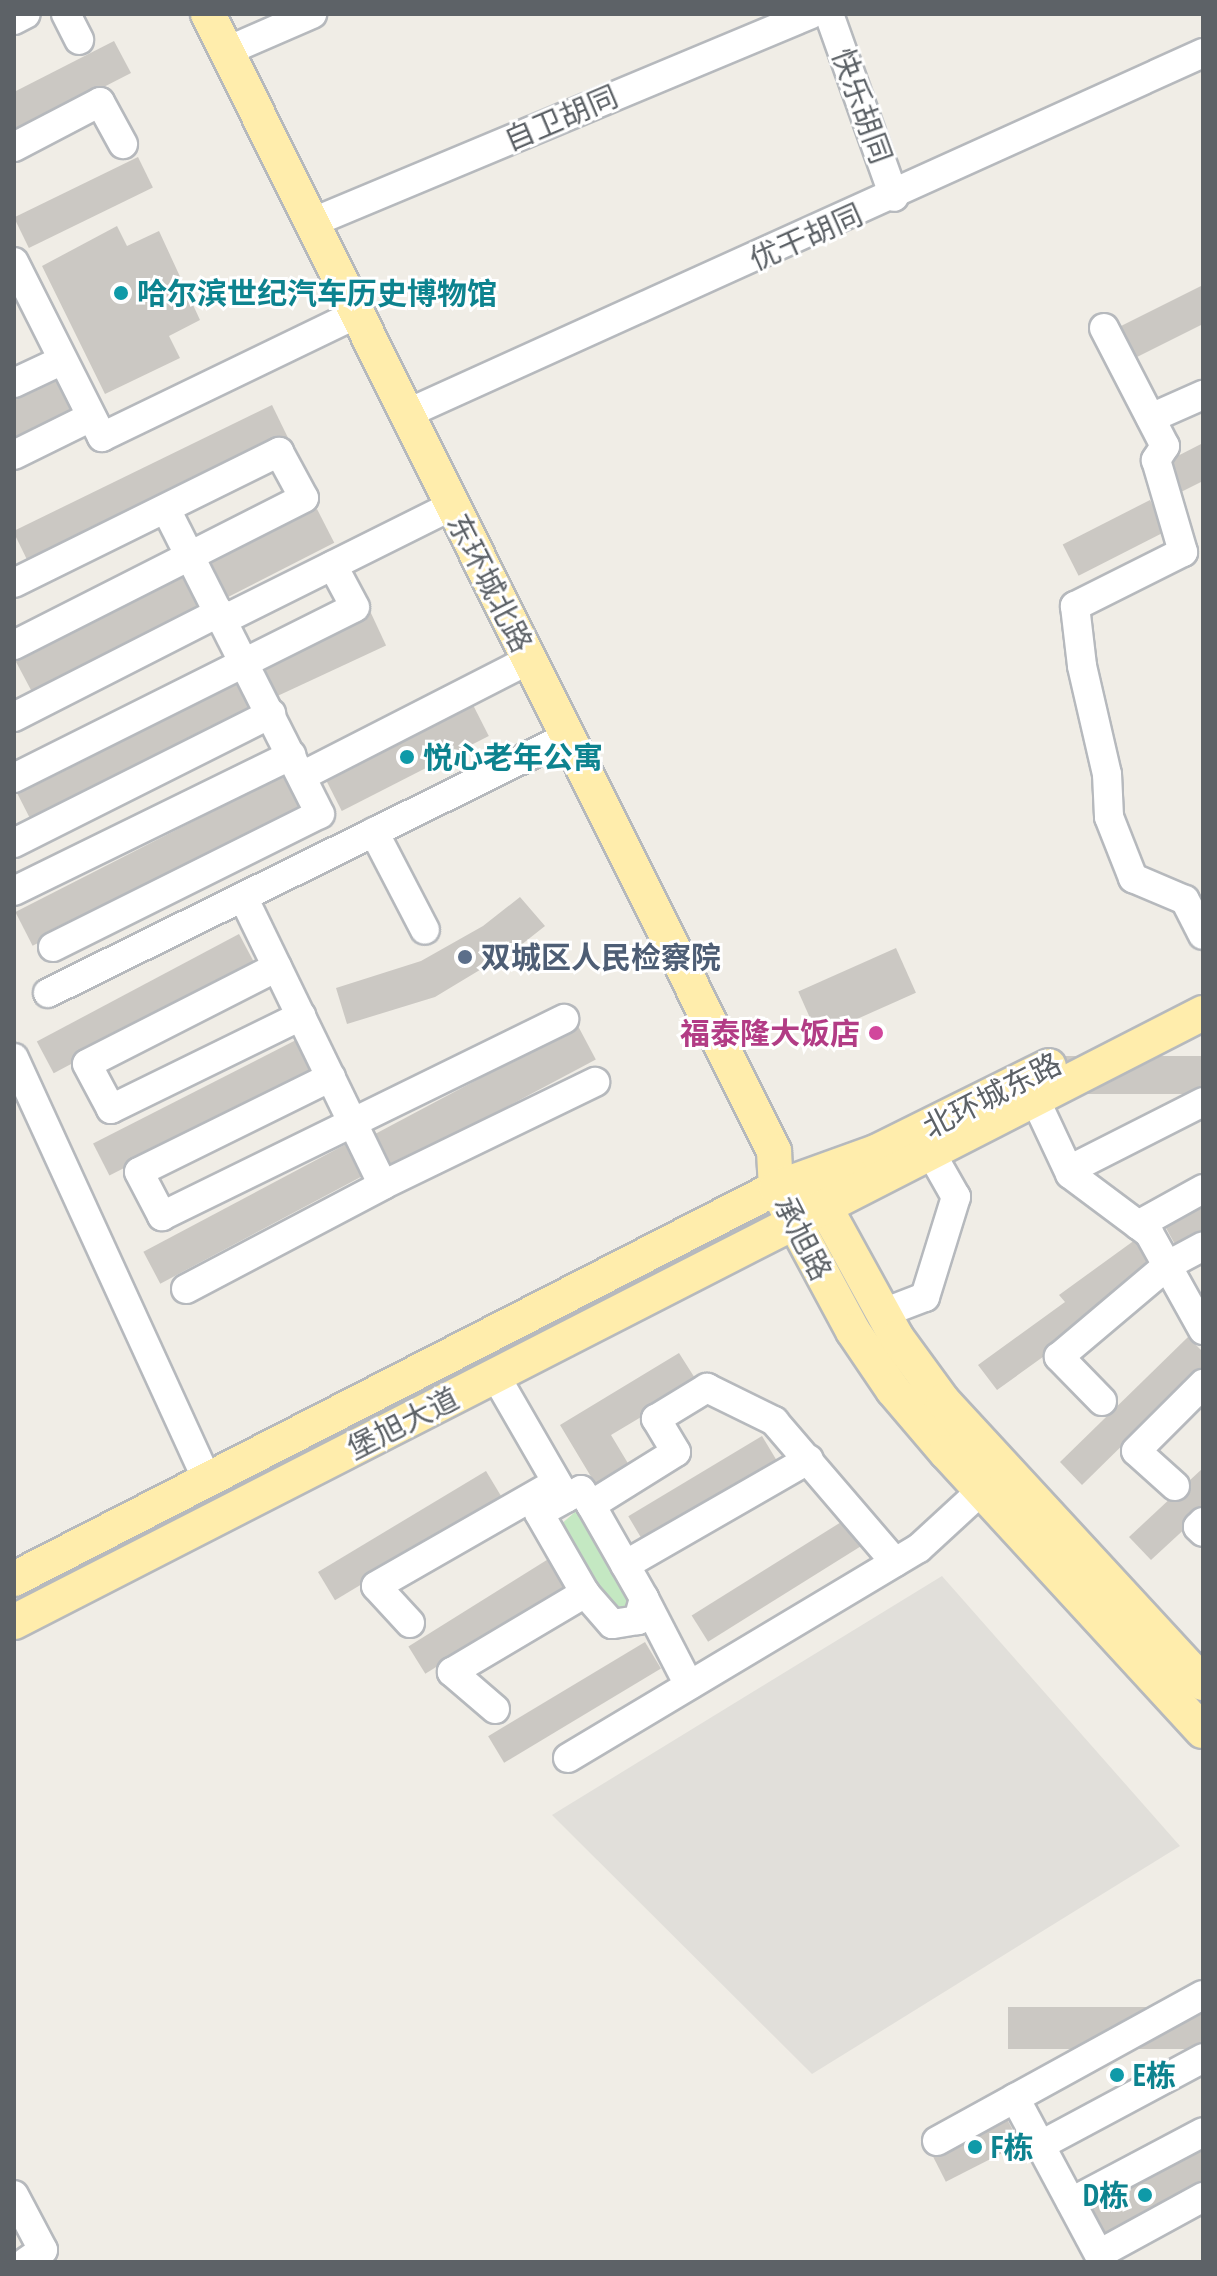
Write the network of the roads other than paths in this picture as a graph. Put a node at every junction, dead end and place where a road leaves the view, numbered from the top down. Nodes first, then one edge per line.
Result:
1 (26, 14) edge
2 (66, 14) edge
3 (208, 14) edge
4 (312, 14) edge
5 (811, 14) edge
6 (829, 14) edge
7 (14, 20) edge
8 (79, 40) dead end
9 (227, 51) junction
10 (1203, 53) edge
11 (123, 144) dead end
12 (14, 147) edge
13 (894, 197) junction
14 (311, 223) junction
15 (14, 262) edge
16 (357, 314) junction
17 (26, 318) edge
18 (1104, 328) dead end
19 (61, 361) junction
20 (14, 383) edge
21 (1203, 395) edge
22 (406, 414) junction
23 (91, 417) junction
24 (1151, 418) junction
25 (14, 455) edge
26 (452, 506) junction
27 (166, 509) junction
28 (190, 555) junction
29 (333, 566) junction
30 (14, 583) edge
31 (222, 616) junction
32 (14, 645) edge
33 (529, 660) junction
34 (245, 663) junction
35 (271, 714) junction
36 (14, 717) edge
37 (567, 737) junction
38 (297, 765) junction
39 (14, 778) edge
40 (374, 832) junction
41 (14, 843) edge
42 (14, 891) edge
43 (243, 897) junction
44 (425, 930) dead end
45 (1203, 935) edge
46 (53, 947) dead end
47 (277, 967) junction
48 (1203, 989) edge
49 (48, 993) dead end
50 (1203, 1013) edge
51 (301, 1016) junction
52 (564, 1019) dead end
53 (14, 1058) edge
54 (331, 1077) junction
55 (595, 1082) dead end
56 (1030, 1089) junction
57 (1203, 1102) edge
58 (353, 1122) junction
59 (774, 1151) junction
60 (931, 1153) junction
61 (1069, 1170) junction
62 (809, 1176) junction
63 (383, 1185) junction
64 (776, 1188) junction
65 (1203, 1189) edge
66 (825, 1207) junction
67 (792, 1224) junction
68 (1138, 1225) junction
69 (1203, 1246) edge
70 (1168, 1265) junction
71 (186, 1289) dead end
72 (883, 1313) junction
73 (1203, 1330) edge
74 (495, 1375) junction
75 (1203, 1384) edge
76 (1102, 1401) dead end
77 (809, 1459) junction
78 (207, 1479) junction
79 (1175, 1486) dead end
80 (982, 1490) junction
81 (571, 1495) junction
82 (1203, 1522) edge
83 (1203, 1532) edge
84 (895, 1562) junction
85 (625, 1565) junction
86 (14, 1579) edge
87 (585, 1593) junction
88 (644, 1598) junction
89 (14, 1622) edge
90 (410, 1623) dead end
91 (1203, 1683) edge
92 (689, 1685) junction
93 (495, 1709) dead end
94 (1203, 1731) edge
95 (568, 1758) dead end
96 (1203, 1995) edge
97 (1203, 2058) edge
98 (1015, 2098) junction
99 (1203, 2132) edge
100 (937, 2141) dead end
101 (1041, 2145) junction
102 (14, 2195) edge
103 (1203, 2197) edge
104 (1071, 2202) junction
105 (1101, 2258) edge
106 (26, 2262) edge

1 - 7 street
2 - 8 street
3 - 9 main road, 东环城北路
4 - 9 street
5 - 14 street, 自卫胡同
6 - 13 street, 快乐胡同
9 - 14 main road, 东环城北路
10 - 13 street, 优干胡同
11 - 12 street
13 - 22 street, 优干胡同
14 - 16 main road, 东环城北路
15 - 17 street
16 - 22 main road, 东环城北路
16 - 23 street
17 - 19 street
18 - 24 street
19 - 20 street
19 - 23 street
21 - 24 street
22 - 26 main road, 东环城北路
23 - 25 street
24 - 45 street
26 - 29 street
26 - 33 main road, 东环城北路
27 - 28 street
27 - 28 street
27 - 30 street
28 - 31 street
28 - 32 street
29 - 31 street
29 - 34 street
31 - 34 street
31 - 36 street
33 - 37 main road, 东环城北路
33 - 38 street
34 - 35 street
34 - 39 street
35 - 38 street
35 - 41 street
37 - 40 street
37 - 59 main road, 东环城北路
38 - 42 street
38 - 46 street
40 - 43 street
40 - 44 street
43 - 47 street
43 - 49 street
47 - 51 street
47 - 51 street
48 - 56 main road, 北环城东路
50 - 56 main road, 北环城东路
51 - 54 street
52 - 58 street
53 - 78 street
54 - 58 street
54 - 58 street
55 - 63 street
56 - 60 main road, 北环城东路
56 - 61 street
56 - 62 main road, 北环城东路
57 - 61 street
58 - 63 street
59 - 62 main road, 承旭路
59 - 64 main road, 承旭路
60 - 66 main road, 北环城东路
60 - 72 street
61 - 68 street
62 - 64 main road, 北环城东路
62 - 66 main road, 承旭路
63 - 71 street
64 - 67 main road, 承旭路
64 - 78 main road, 堡旭大道
65 - 68 street
66 - 67 main road, 北环城东路
66 - 72 main road, 承旭路
67 - 74 main road, 堡旭大道
67 - 80 main road, 承旭路
68 - 70 street
69 - 70 street
70 - 73 street
70 - 76 street
72 - 91 main road, 承旭路
74 - 81 street
74 - 89 main road, 堡旭大道
75 - 79 street
77 - 81 street
77 - 84 street
77 - 85 street
78 - 86 main road, 堡旭大道
80 - 84 street
80 - 94 main road, 承旭路
81 - 85 street
81 - 87 street
81 - 90 street
82 - 83 street
84 - 92 street
85 - 88 street
87 - 88 street
87 - 93 street
88 - 92 street
92 - 95 street
96 - 98 street
97 - 101 street
98 - 100 street
98 - 101 street
99 - 104 street
101 - 104 street
102 - 106 street
103 - 105 street
104 - 105 street

